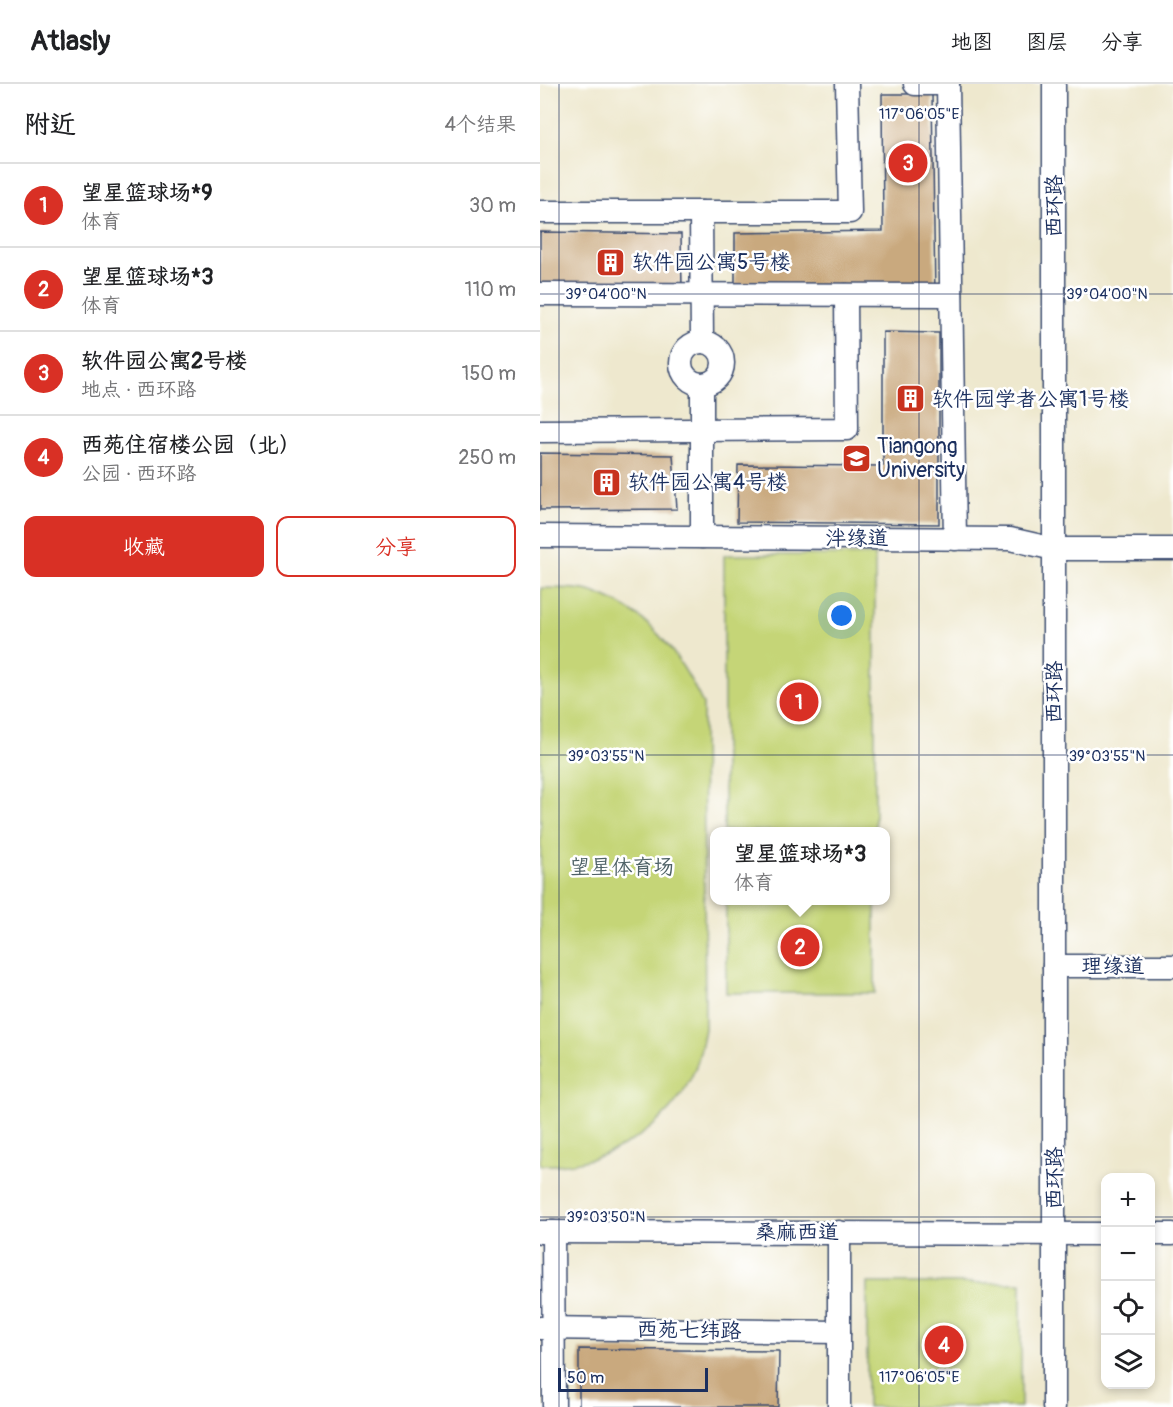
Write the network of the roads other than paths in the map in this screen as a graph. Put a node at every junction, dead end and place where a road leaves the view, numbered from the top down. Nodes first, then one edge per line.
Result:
1 (848, 84) edge
2 (915, 84) edge
3 (948, 84) edge
4 (1054, 84) edge
5 (540, 212) edge
6 (701, 212) junction
7 (540, 294) edge
8 (702, 294) junction
9 (846, 295) junction
10 (951, 295) junction
11 (702, 342) junction
12 (702, 384) junction
13 (702, 430) junction
14 (540, 431) edge
15 (540, 536) edge
16 (702, 537) junction
17 (955, 539) junction
18 (1054, 549) junction
19 (1173, 549) edge
20 (1054, 966) junction
21 (1173, 966) edge
22 (547, 1232) edge
23 (839, 1232) junction
24 (1054, 1233) junction
25 (1101, 1234) edge
26 (1155, 1234) edge
27 (1173, 1234) edge
28 (547, 1328) edge
29 (839, 1332) junction
30 (554, 1407) edge
31 (839, 1407) edge
32 (1054, 1407) edge

1 - 6 street
2 - 3 street
3 - 10 street
4 - 18 street, 西环路
5 - 6 street
6 - 8 street
7 - 8 street
8 - 9 street
8 - 11 street
9 - 10 street
9 - 13 street
10 - 17 street
11 - 12 street
11 - 12 street
12 - 13 street
13 - 14 street
13 - 16 street
15 - 16 street, 泮缘道
16 - 17 street, 泮缘道
17 - 18 street, 泮缘道
18 - 19 street, 泮缘道
18 - 20 street, 西环路
20 - 21 street, 理缘道
20 - 24 street, 西环路
22 - 23 street, 桑麻西道
22 - 28 street
23 - 24 street, 桑麻西道
23 - 29 street
24 - 25 street, 桑麻西道
24 - 32 street, 西环路
26 - 27 street
28 - 29 street, 西苑七纬路
28 - 30 street
29 - 31 street

